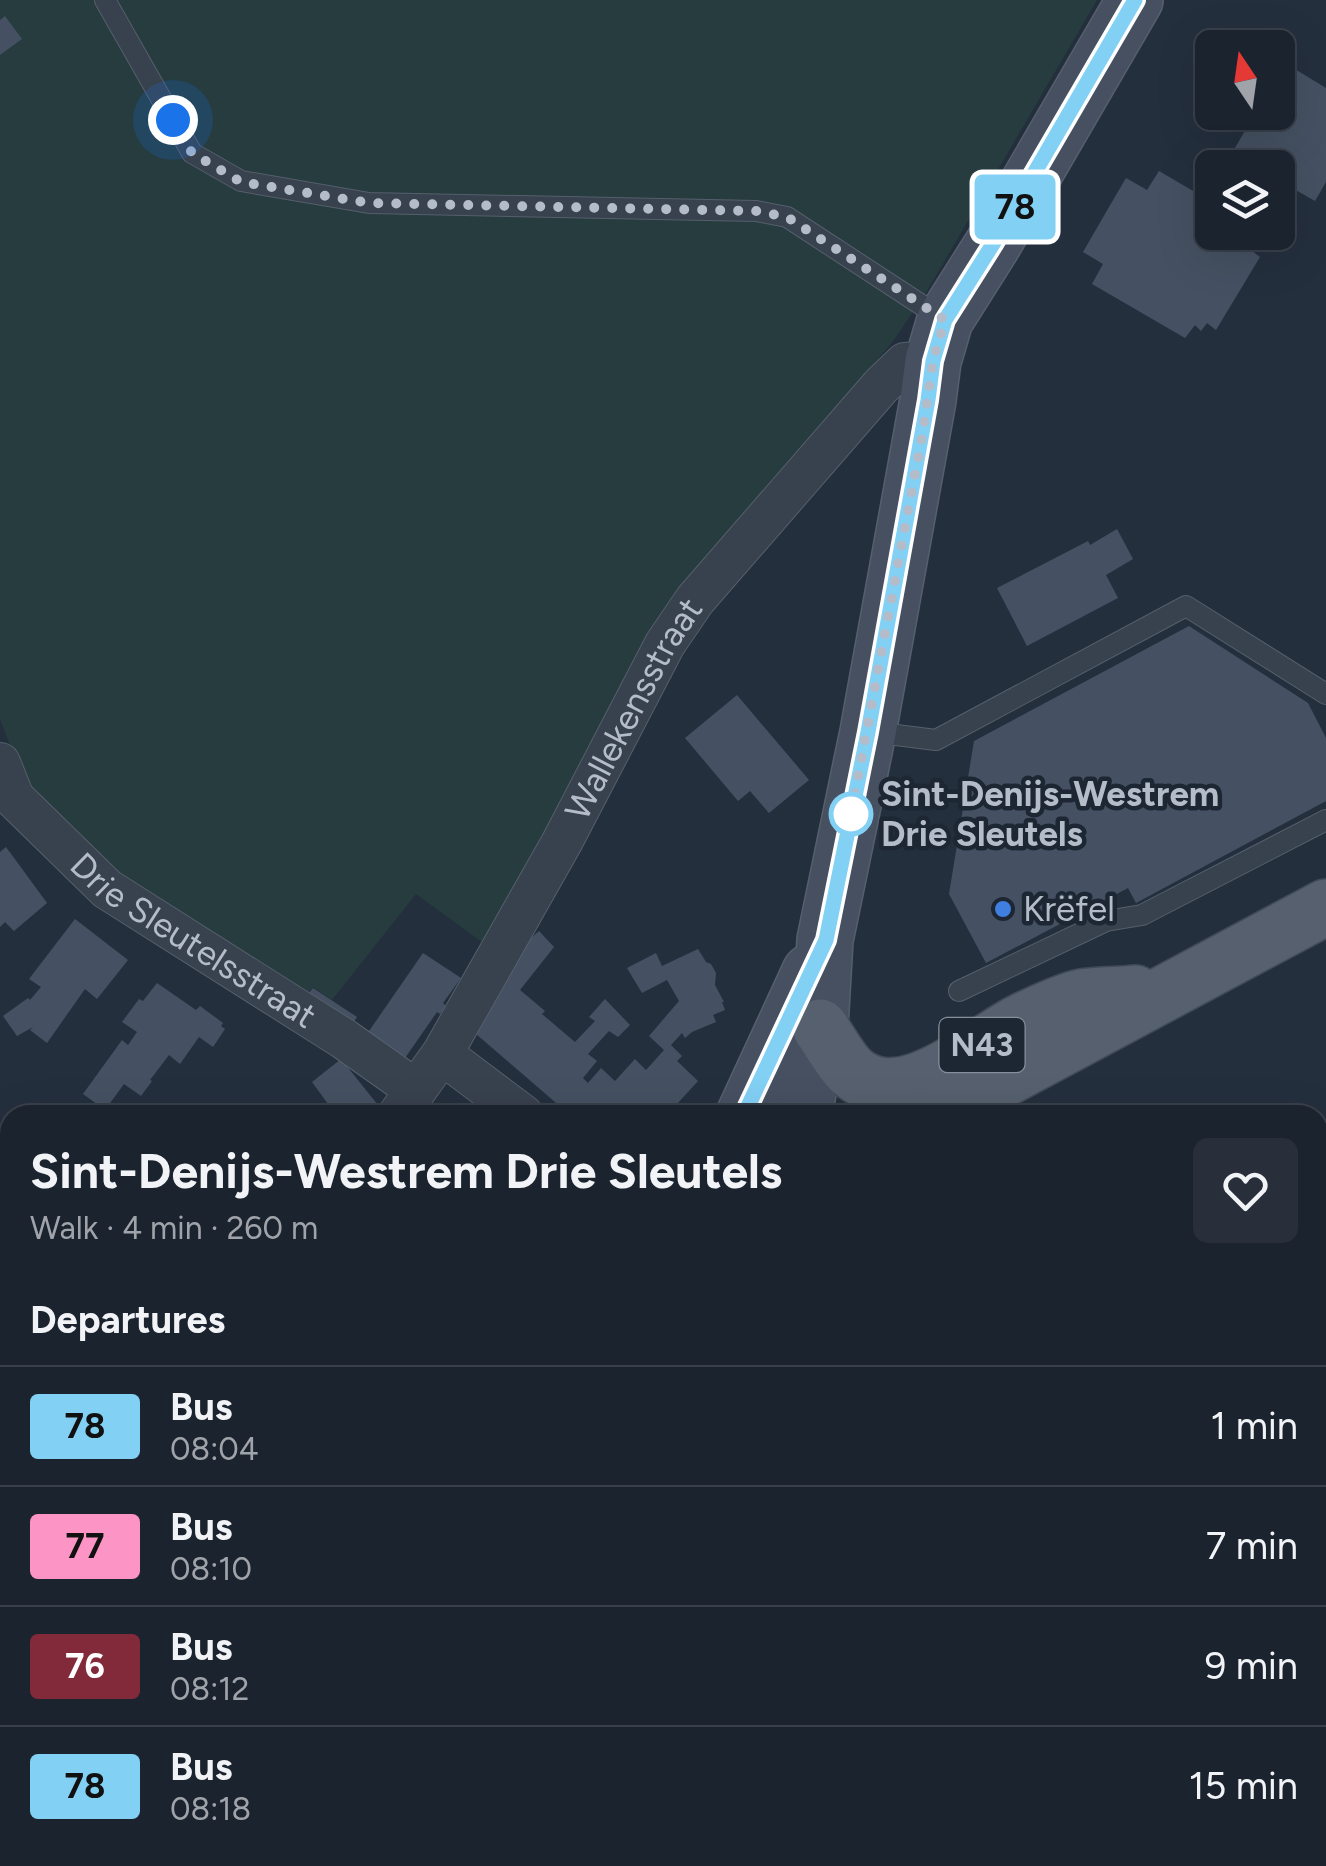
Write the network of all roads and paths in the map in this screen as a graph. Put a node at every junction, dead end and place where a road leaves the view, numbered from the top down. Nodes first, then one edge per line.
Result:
1 (105, 0) edge
2 (1135, 0) edge
3 (939, 340) junction
4 (1326, 694) edge
5 (868, 732) junction
6 (0, 763) edge
7 (1326, 820) edge
8 (1326, 906) edge
9 (826, 940) junction
10 (1326, 948) edge
11 (959, 991) dead end
12 (1168, 991) junction
13 (820, 1027) junction
14 (442, 1054) junction
15 (407, 1102) edge
16 (510, 1105) edge
17 (749, 1105) edge
18 (806, 1105) edge
19 (956, 1105) edge
20 (1033, 1105) edge

1 - 3 lane
2 - 3 street
3 - 5 street
3 - 14 street, Wallekensstraat
4 - 5 lane
5 - 9 street
6 - 15 street, Drie Sleutelsstraat
7 - 11 lane
8 - 12 main road, N43
9 - 13 street
9 - 17 street
10 - 20 main road, N43
12 - 13 main road, N43
12 - 19 main road, N43
13 - 18 street
14 - 15 street, Wallekensstraat
14 - 16 street

